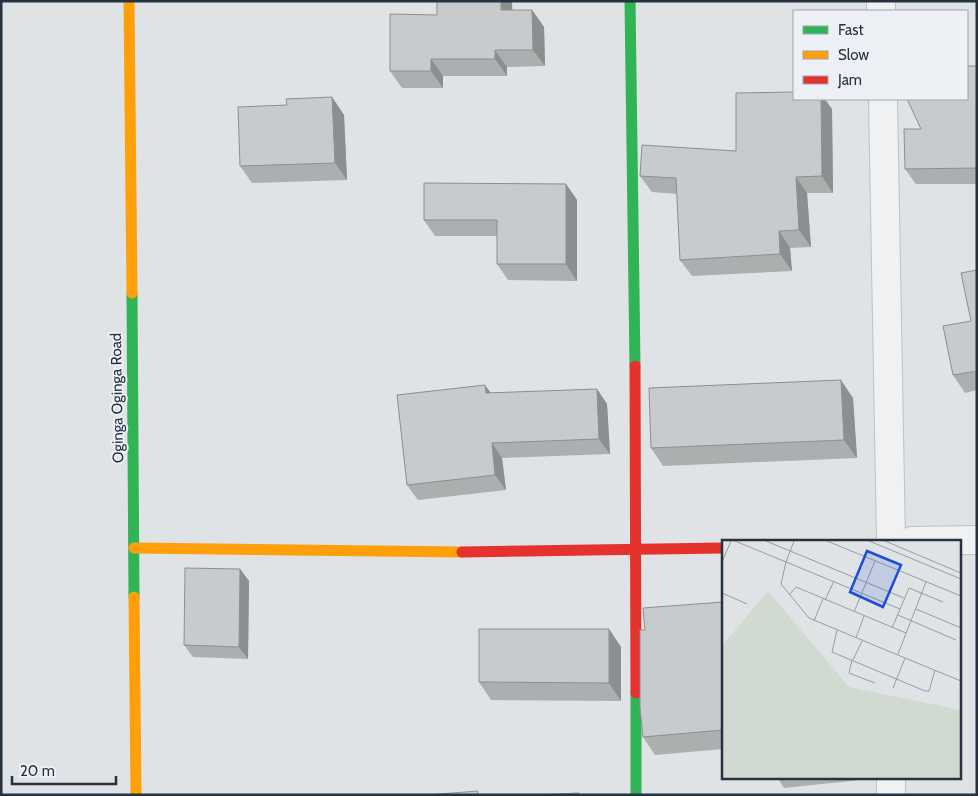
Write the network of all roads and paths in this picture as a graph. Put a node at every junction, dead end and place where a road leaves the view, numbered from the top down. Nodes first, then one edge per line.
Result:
1 (129, 1) edge
2 (630, 1) edge
3 (883, 100) edge
4 (891, 540) edge
5 (960, 540) edge
6 (977, 540) edge
7 (134, 548) junction
8 (722, 548) edge
9 (637, 551) junction
10 (891, 778) edge
11 (136, 795) edge
12 (636, 795) edge
13 (891, 795) edge

1 - 7 street, Oginga Oginga Road
2 - 9 street
3 - 4 street
5 - 6 street
7 - 9 street
7 - 11 street, Oginga Oginga Road
8 - 9 street
9 - 12 street
10 - 13 street

